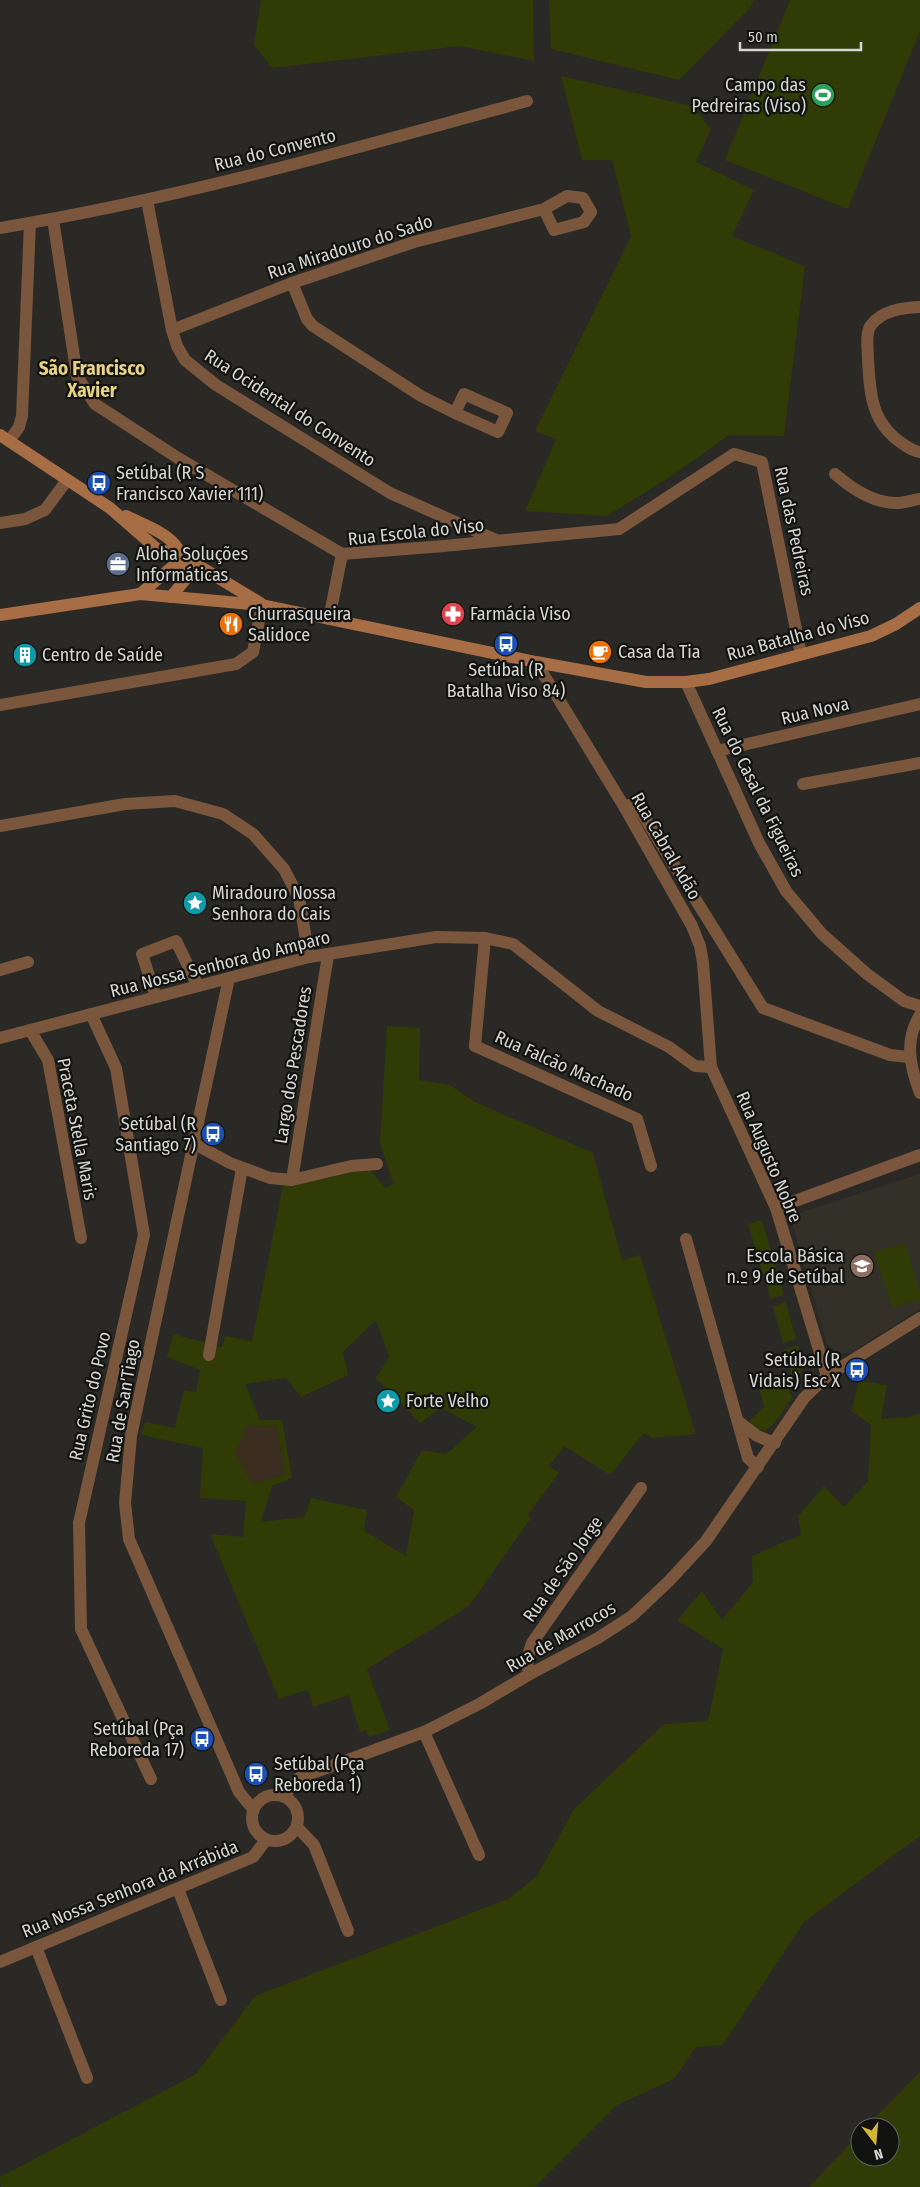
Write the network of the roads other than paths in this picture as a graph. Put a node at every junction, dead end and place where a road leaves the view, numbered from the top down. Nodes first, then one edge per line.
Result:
1 (527, 101) dead end
2 (147, 200) junction
3 (544, 210) dead end
4 (53, 219) junction
5 (30, 224) junction
6 (0, 228) edge
7 (292, 283) junction
8 (920, 307) edge
9 (172, 330) junction
10 (455, 413) dead end
11 (4, 438) edge
12 (920, 452) edge
13 (835, 474) dead end
14 (67, 480) junction
15 (920, 499) edge
16 (0, 523) edge
17 (498, 541) junction
18 (342, 554) junction
19 (184, 557) junction
20 (140, 594) junction
21 (171, 597) junction
22 (262, 605) junction
23 (920, 608) edge
24 (0, 615) edge
25 (329, 619) junction
26 (801, 654) junction
27 (536, 662) junction
28 (686, 682) junction
29 (920, 704) edge
30 (0, 705) edge
31 (718, 751) junction
32 (920, 763) edge
33 (803, 784) dead end
34 (625, 808) junction
35 (0, 826) edge
36 (485, 938) junction
37 (328, 955) junction
38 (309, 957) junction
39 (28, 962) dead end
40 (0, 970) edge
41 (229, 978) junction
42 (198, 986) junction
43 (156, 997) junction
44 (920, 1006) edge
45 (92, 1014) junction
46 (920, 1015) edge
47 (30, 1030) junction
48 (0, 1038) edge
49 (910, 1057) junction
50 (711, 1067) junction
51 (920, 1093) edge
52 (193, 1143) junction
53 (920, 1156) edge
54 (377, 1164) dead end
55 (651, 1166) dead end
56 (242, 1168) junction
57 (292, 1180) junction
58 (776, 1208) junction
59 (81, 1238) dead end
60 (686, 1239) dead end
61 (920, 1318) edge
62 (209, 1355) dead end
63 (827, 1376) junction
64 (739, 1422) junction
65 (775, 1443) junction
66 (758, 1467) junction
67 (641, 1488) dead end
68 (530, 1674) junction
69 (424, 1732) junction
70 (151, 1779) dead end
71 (284, 1796) junction
72 (253, 1809) junction
73 (297, 1827) junction
74 (266, 1840) junction
75 (479, 1855) dead end
76 (178, 1888) junction
77 (348, 1932) dead end
78 (36, 1947) junction
79 (0, 1962) edge
80 (221, 2000) dead end
81 (87, 2078) dead end

1 - 2 street, Rua do Convento
2 - 4 street, Rua do Convento
2 - 9 street, Rua Ocidental do Convento
3 - 7 street, Rua Miradouro do Sado
4 - 5 street, Rua do Convento
4 - 18 street
5 - 6 street, Rua do Convento
5 - 11 street
7 - 9 street, Rua Miradouro do Sado
7 - 10 street
8 - 12 street
9 - 17 street, Rua Ocidental do Convento
11 - 14 street
13 - 15 street
14 - 16 street
14 - 19 street
17 - 18 street, Rua Escola do Viso
17 - 26 street, Rua das Pedreiras
18 - 25 street, Rua Escola do Viso
19 - 20 street
19 - 21 street
19 - 22 street
20 - 21 street, Rua Batalha do Viso
20 - 24 street, Rua Batalha do Viso
21 - 22 street, Rua Batalha do Viso
22 - 25 street, Rua Batalha do Viso
22 - 30 street
23 - 26 street, Rua Batalha do Viso
25 - 27 street, Rua Batalha do Viso
26 - 28 street, Rua Batalha do Viso
27 - 28 street, Rua Batalha do Viso
27 - 34 street, Rua Cabral Adão
28 - 31 street, Rua do Casal da Figueiras
29 - 31 street, Rua Nova
31 - 44 street, Rua do Casal da Figueiras
32 - 33 street
34 - 49 street
34 - 50 street, Rua Cabral Adão
35 - 38 street
36 - 37 street, Rua Nossa Senhora do Amparo
36 - 50 street, Rua Nossa Senhora do Amparo
36 - 55 street, Rua Falcão Machado
37 - 38 street, Rua Nossa Senhora do Amparo
37 - 57 street, Largo dos Pescadores
38 - 41 street, Rua Nossa Senhora do Amparo
39 - 40 street
41 - 42 street, Rua Nossa Senhora do Amparo
41 - 52 street, Rua de San'Tiago
42 - 43 street, Rua Nossa Senhora do Amparo
42 - 43 street
43 - 45 street, Rua Nossa Senhora do Amparo
45 - 47 street, Rua Nossa Senhora do Amparo
45 - 70 street, Rua Grito do Povo
46 - 49 street
47 - 48 street, Rua Nossa Senhora do Amparo
47 - 59 street, Praceta Stella Maris
49 - 51 street
50 - 58 street, Rua Augusto Nobre
52 - 56 street
52 - 72 street, Rua de San'Tiago
53 - 58 street
54 - 57 street
56 - 57 street
56 - 62 street
58 - 63 street, Rua Augusto Nobre
60 - 64 street
61 - 63 street, Rua de Marrocos
63 - 65 street, Rua de Marrocos
64 - 65 street
64 - 66 street
65 - 66 street, Rua de Marrocos
66 - 68 street, Rua de Marrocos
67 - 68 street, Rua de São Jorge
68 - 69 street, Rua de Marrocos
69 - 71 street, Rua de Marrocos
69 - 75 street
71 - 72 street
71 - 73 street
72 - 74 street
73 - 74 street
73 - 77 street
74 - 76 street, Rua Nossa Senhora da Arrábida
76 - 78 street, Rua Nossa Senhora da Arrábida
76 - 80 street
78 - 79 street, Rua Nossa Senhora da Arrábida
78 - 81 street

